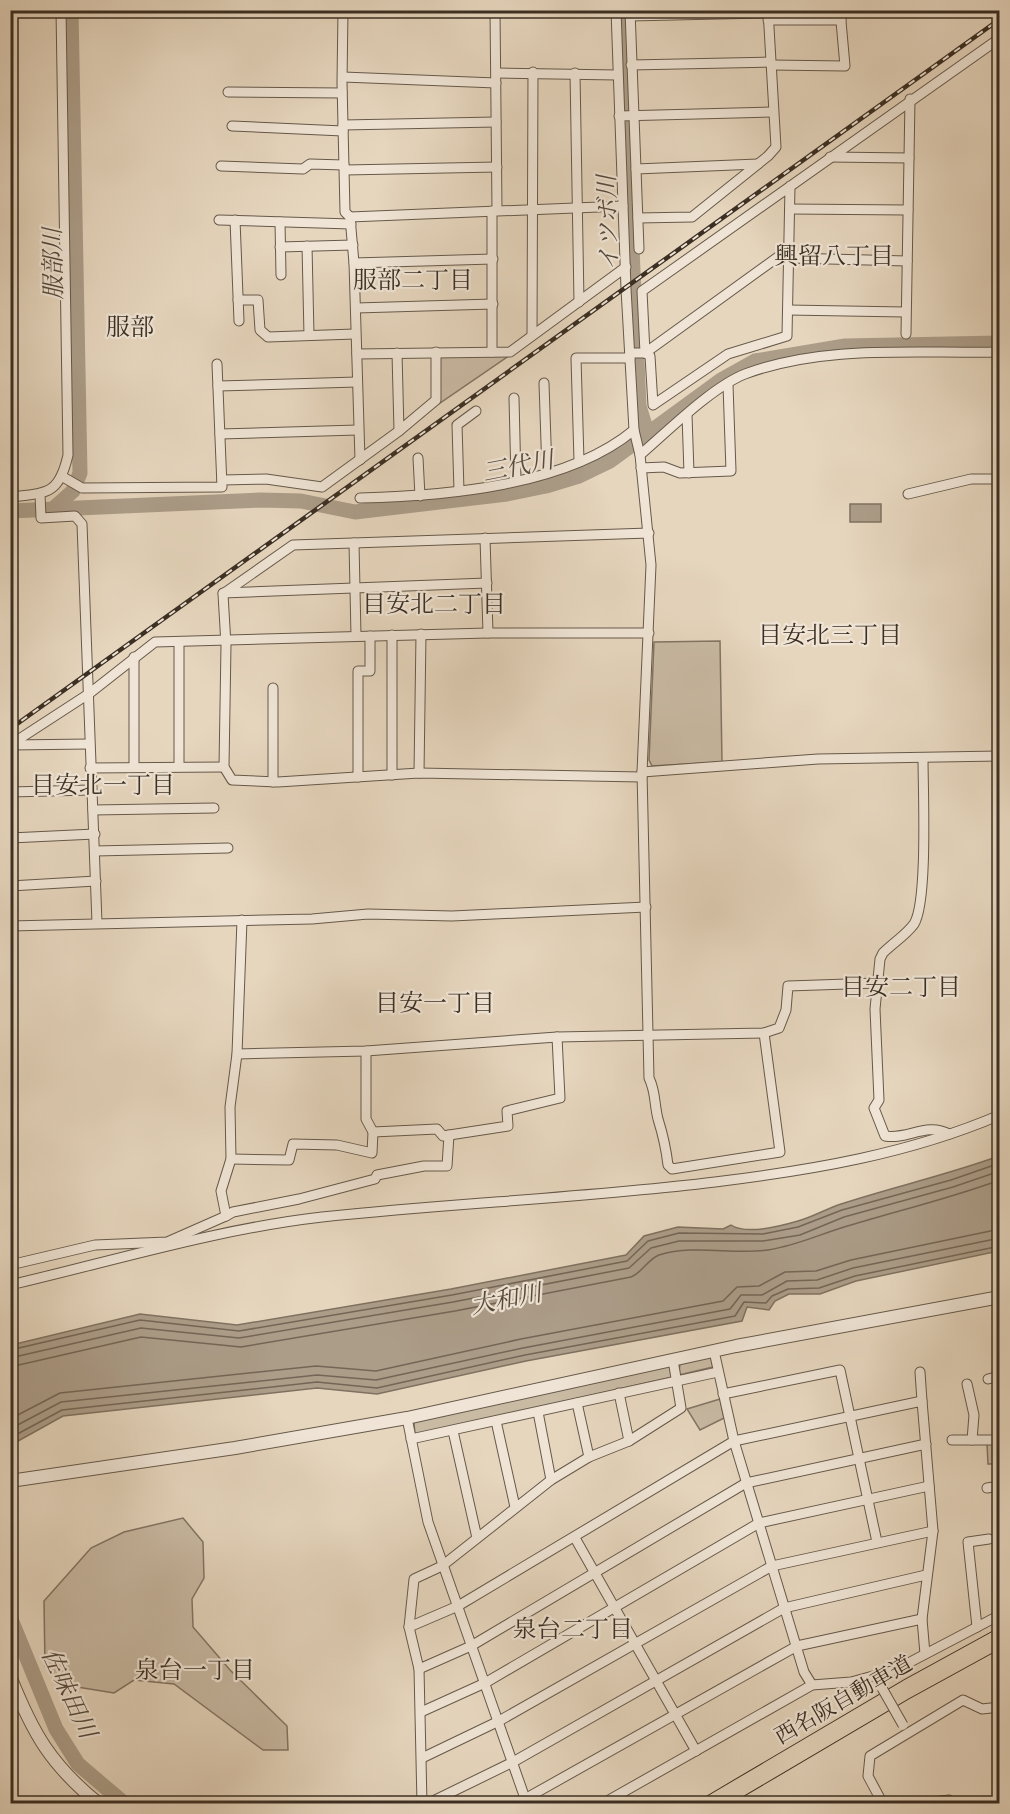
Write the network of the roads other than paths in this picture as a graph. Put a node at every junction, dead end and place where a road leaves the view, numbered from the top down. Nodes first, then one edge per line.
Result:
1 (61, 10) edge
2 (344, 10) edge
3 (495, 10) edge
4 (616, 10) edge
5 (630, 14) edge
6 (768, 14) edge
7 (841, 15) edge
8 (999, 38) edge
9 (770, 63) junction
10 (631, 65) junction
11 (533, 72) junction
12 (575, 74) junction
13 (617, 75) junction
14 (343, 78) junction
15 (496, 78) junction
16 (228, 92) dead end
17 (342, 93) junction
18 (910, 99) junction
19 (773, 112) junction
20 (626, 116) junction
21 (496, 122) junction
22 (232, 126) dead end
23 (343, 128) junction
24 (830, 157) junction
25 (909, 159) junction
26 (758, 165) junction
27 (221, 166) dead end
28 (344, 167) junction
29 (497, 167) junction
30 (636, 169) junction
31 (790, 186) junction
32 (577, 206) junction
33 (623, 206) junction
34 (533, 208) junction
35 (790, 209) junction
36 (494, 210) junction
37 (908, 210) junction
38 (638, 218) junction
39 (219, 220) dead end
40 (236, 220) junction
41 (350, 220) junction
42 (280, 222) junction
43 (352, 245) junction
44 (307, 246) junction
45 (280, 247) junction
46 (639, 249) dead end
47 (789, 254) junction
48 (493, 259) junction
49 (907, 261) junction
50 (354, 263) junction
51 (626, 267) junction
52 (281, 275) dead end
53 (238, 300) junction
54 (579, 302) junction
55 (493, 304) junction
56 (356, 308) junction
57 (788, 310) junction
58 (906, 312) junction
59 (239, 321) dead end
60 (355, 334) junction
61 (906, 334) dead end
62 (309, 335) junction
63 (532, 335) junction
64 (436, 352) junction
65 (492, 352) junction
66 (999, 352) edge
67 (398, 353) junction
68 (645, 353) junction
69 (357, 354) junction
70 (630, 356) junction
71 (217, 364) dead end
72 (357, 382) junction
73 (544, 383) dead end
74 (728, 385) junction
75 (218, 386) junction
76 (514, 398) dead end
77 (476, 411) dead end
78 (687, 415) junction
79 (358, 430) junction
80 (634, 430) junction
81 (399, 431) junction
82 (220, 434) junction
83 (640, 454) junction
84 (418, 458) dead end
85 (360, 460) junction
86 (579, 461) junction
87 (641, 468) junction
88 (547, 472) junction
89 (689, 473) junction
90 (65, 478) junction
91 (999, 479) edge
92 (222, 480) junction
93 (516, 481) junction
94 (459, 491) junction
95 (908, 494) dead end
96 (40, 495) junction
97 (10, 496) edge
98 (420, 496) junction
99 (360, 498) dead end
100 (649, 533) junction
101 (485, 538) junction
102 (354, 543) junction
103 (487, 583) junction
104 (355, 587) junction
105 (223, 593) junction
106 (488, 633) junction
107 (649, 633) junction
108 (421, 634) junction
109 (392, 635) junction
110 (356, 636) junction
111 (370, 636) junction
112 (225, 638) junction
113 (179, 642) junction
114 (134, 657) junction
115 (273, 688) dead end
116 (90, 693) junction
117 (89, 744) junction
118 (11, 745) edge
119 (999, 756) edge
120 (923, 758) junction
121 (179, 766) junction
122 (134, 767) junction
123 (224, 767) junction
124 (90, 768) junction
125 (419, 773) junction
126 (392, 775) junction
127 (642, 775) junction
128 (358, 777) junction
129 (273, 782) junction
130 (92, 790) junction
131 (10, 792) edge
132 (214, 808) dead end
133 (93, 810) junction
134 (95, 834) junction
135 (10, 838) edge
136 (228, 848) dead end
137 (95, 851) junction
138 (96, 881) junction
139 (10, 886) edge
140 (646, 907) junction
141 (242, 920) junction
142 (97, 924) junction
143 (10, 926) edge
144 (877, 983) junction
145 (764, 1033) junction
146 (647, 1035) junction
147 (557, 1037) junction
148 (366, 1051) junction
149 (237, 1054) junction
150 (999, 1115) edge
151 (373, 1132) junction
152 (949, 1134) junction
153 (449, 1135) junction
154 (231, 1159) junction
155 (226, 1216) junction
156 (167, 1245) junction
157 (10, 1265) edge
158 (10, 1285) edge
159 (999, 1297) edge
160 (714, 1351) junction
161 (673, 1360) junction
162 (920, 1371) dead end
163 (718, 1372) junction
164 (999, 1376) edge
165 (676, 1379) junction
166 (988, 1379) dead end
167 (967, 1384) dead end
168 (619, 1393) junction
169 (723, 1394) junction
170 (922, 1401) junction
171 (577, 1402) junction
172 (538, 1412) junction
173 (850, 1415) junction
174 (407, 1418) junction
175 (496, 1421) junction
176 (453, 1431) junction
177 (411, 1438) junction
178 (952, 1440) dead end
179 (972, 1440) junction
180 (999, 1440) edge
181 (629, 1441) junction
182 (734, 1441) junction
183 (926, 1444) junction
184 (589, 1457) junction
185 (860, 1459) junction
186 (551, 1480) junction
187 (10, 1481) edge
188 (746, 1483) junction
189 (929, 1486) junction
190 (999, 1486) edge
191 (987, 1488) dead end
192 (868, 1500) junction
193 (515, 1507) junction
194 (759, 1523) junction
195 (933, 1531) junction
196 (575, 1538) junction
197 (477, 1539) junction
198 (990, 1539) dead end
199 (877, 1542) junction
200 (442, 1566) junction
201 (772, 1566) junction
202 (594, 1572) junction
203 (926, 1575) junction
204 (458, 1606) junction
205 (616, 1608) junction
206 (784, 1608) junction
207 (999, 1615) edge
208 (922, 1619) junction
209 (409, 1628) junction
210 (977, 1628) junction
211 (635, 1644) junction
212 (471, 1646) junction
213 (797, 1646) junction
214 (998, 1646) edge
215 (925, 1654) junction
216 (419, 1669) junction
217 (10, 1676) edge
218 (877, 1676) junction
219 (657, 1679) junction
220 (484, 1683) junction
221 (812, 1685) junction
222 (999, 1707) edge
223 (422, 1712) junction
224 (676, 1716) junction
225 (499, 1721) junction
226 (905, 1728) junction
227 (696, 1751) junction
228 (422, 1758) junction
229 (513, 1762) junction
230 (523, 1802) edge
231 (99, 1803) edge
232 (422, 1803) edge
233 (427, 1803) edge
234 (602, 1803) edge
235 (712, 1803) edge
236 (735, 1803) edge
237 (883, 1803) edge
238 (916, 1803) edge
239 (950, 1803) edge

1 - 90 street
2 - 14 street
3 - 15 street
4 - 13 street
5 - 6 street
5 - 10 street
6 - 7 street
6 - 9 street
7 - 9 street
8 - 18 street
9 - 10 street
9 - 19 street
10 - 20 street
11 - 12 street
11 - 15 street
11 - 34 street
12 - 13 street
12 - 32 street
13 - 20 street
14 - 15 street
14 - 17 street
15 - 21 street
16 - 17 street
17 - 23 street
18 - 24 street
18 - 25 street
19 - 20 street
19 - 26 street
20 - 30 street
20 - 33 street
21 - 23 street
21 - 29 street
22 - 23 street
23 - 28 street
24 - 25 street
24 - 31 street
25 - 37 street
26 - 30 street
26 - 38 street
27 - 28 street
28 - 29 street
28 - 41 street
29 - 36 street
30 - 38 street
31 - 35 street
31 - 68 street
32 - 33 street
32 - 34 street
32 - 54 street
33 - 51 street
34 - 36 street
34 - 63 street
35 - 37 street
35 - 47 street
36 - 41 street
36 - 48 street
37 - 49 street
38 - 46 street
39 - 40 street
40 - 42 street
40 - 53 street
41 - 42 street
41 - 43 street
42 - 45 street
43 - 44 street
43 - 50 street
44 - 45 street
44 - 62 street
45 - 52 street
47 - 49 street
47 - 57 street
47 - 68 street
48 - 50 street
48 - 55 street
49 - 58 street
50 - 56 street
51 - 54 street
51 - 70 street
53 - 59 street
53 - 62 street
54 - 63 street
55 - 56 street
55 - 65 street
56 - 60 street
57 - 58 street
57 - 68 street
58 - 61 street
60 - 62 street
60 - 69 street
63 - 65 street
64 - 65 street
64 - 67 street
64 - 81 street
66 - 74 street
67 - 69 street
67 - 81 street
68 - 70 street
69 - 72 street
70 - 80 street
70 - 86 street
71 - 75 street
72 - 75 street
72 - 79 street
73 - 88 street
74 - 78 street
74 - 89 street
75 - 82 street
76 - 93 street
77 - 94 street
78 - 83 street
78 - 89 street
79 - 82 street
79 - 85 street
80 - 83 street
80 - 86 street
81 - 85 street
82 - 92 street
83 - 87 street
84 - 98 street
85 - 92 street
86 - 88 street
87 - 89 street
87 - 100 street
88 - 93 street
90 - 92 street
90 - 96 street
91 - 95 street
93 - 94 street
94 - 98 street
96 - 97 street
96 - 116 street
98 - 99 street
100 - 101 street
100 - 107 street
101 - 102 street
101 - 103 street
102 - 104 street
102 - 105 street
103 - 104 street
103 - 106 street
104 - 105 street
104 - 110 street
105 - 112 street
106 - 107 street
106 - 108 street
107 - 127 street
108 - 109 street
108 - 125 street
109 - 111 street
109 - 126 street
110 - 111 street
110 - 112 street
111 - 128 street
112 - 113 street
112 - 123 street
113 - 114 street
113 - 121 street
114 - 116 street
114 - 122 street
115 - 129 street
116 - 117 street
116 - 118 street
117 - 118 street
117 - 124 street
119 - 120 street
120 - 127 street
120 - 144 street
121 - 122 street
121 - 123 street
122 - 124 street
123 - 129 street
124 - 130 street
125 - 126 street
125 - 127 street
126 - 128 street
127 - 140 street
128 - 129 street
130 - 131 street
130 - 133 street
132 - 133 street
133 - 134 street
134 - 135 street
134 - 137 street
136 - 137 street
137 - 138 street
138 - 139 street
138 - 142 street
140 - 141 street
140 - 146 street
141 - 142 street
141 - 149 street
142 - 143 street
144 - 145 street
144 - 152 street
145 - 146 street
145 - 146 street
146 - 147 street
147 - 148 street
147 - 153 street
148 - 149 street
148 - 151 street
149 - 154 street
150 - 152 street
151 - 153 street
151 - 154 street
152 - 156 street
153 - 155 street
154 - 155 street
155 - 156 street
156 - 157 street
156 - 158 street
159 - 160 street
160 - 161 street
160 - 163 street
161 - 165 street
161 - 174 street
162 - 170 street
163 - 165 street
163 - 169 street
164 - 166 street
165 - 168 street
165 - 181 street
167 - 179 street
168 - 171 street
168 - 181 street
169 - 173 street
169 - 182 street
170 - 173 street
170 - 183 street
171 - 172 street
171 - 184 street
172 - 175 street
172 - 186 street
173 - 182 street
173 - 185 street
174 - 177 street
174 - 187 street
175 - 176 street
175 - 193 street
176 - 177 street
176 - 197 street
177 - 200 street
178 - 179 street
179 - 180 street
181 - 184 street
182 - 188 street
182 - 196 street
183 - 185 street
183 - 189 street
184 - 186 street
185 - 188 street
185 - 192 street
186 - 193 street
188 - 194 street
188 - 202 street
189 - 192 street
189 - 195 street
190 - 191 street
192 - 194 street
192 - 199 street
193 - 197 street
194 - 201 street
194 - 205 street
195 - 199 street
195 - 203 street
196 - 202 street
196 - 204 street
197 - 200 street
198 - 210 street
199 - 201 street
200 - 204 street
200 - 209 street
201 - 206 street
201 - 211 street
202 - 205 street
202 - 212 street
203 - 206 street
203 - 208 street
204 - 209 street
204 - 212 street
205 - 211 street
205 - 220 street
206 - 213 street
206 - 219 street
207 - 210 street
208 - 213 street
208 - 215 street
209 - 216 street
210 - 215 street
211 - 219 street
211 - 225 street
212 - 216 street
212 - 220 street
213 - 221 street
213 - 224 street
214 - 235 highway, 西名阪自動車道
214 - 236 highway, 西名阪自動車道
215 - 218 street
216 - 223 street
217 - 231 street
218 - 221 street
218 - 226 street, bridge
219 - 224 street
219 - 229 street
220 - 223 street
220 - 225 street
221 - 227 street
222 - 226 street
223 - 228 street
224 - 227 street
224 - 230 street
225 - 228 street
225 - 229 street
226 - 237 street
227 - 234 street
228 - 232 street
229 - 230 street
229 - 233 street
238 - 239 street

